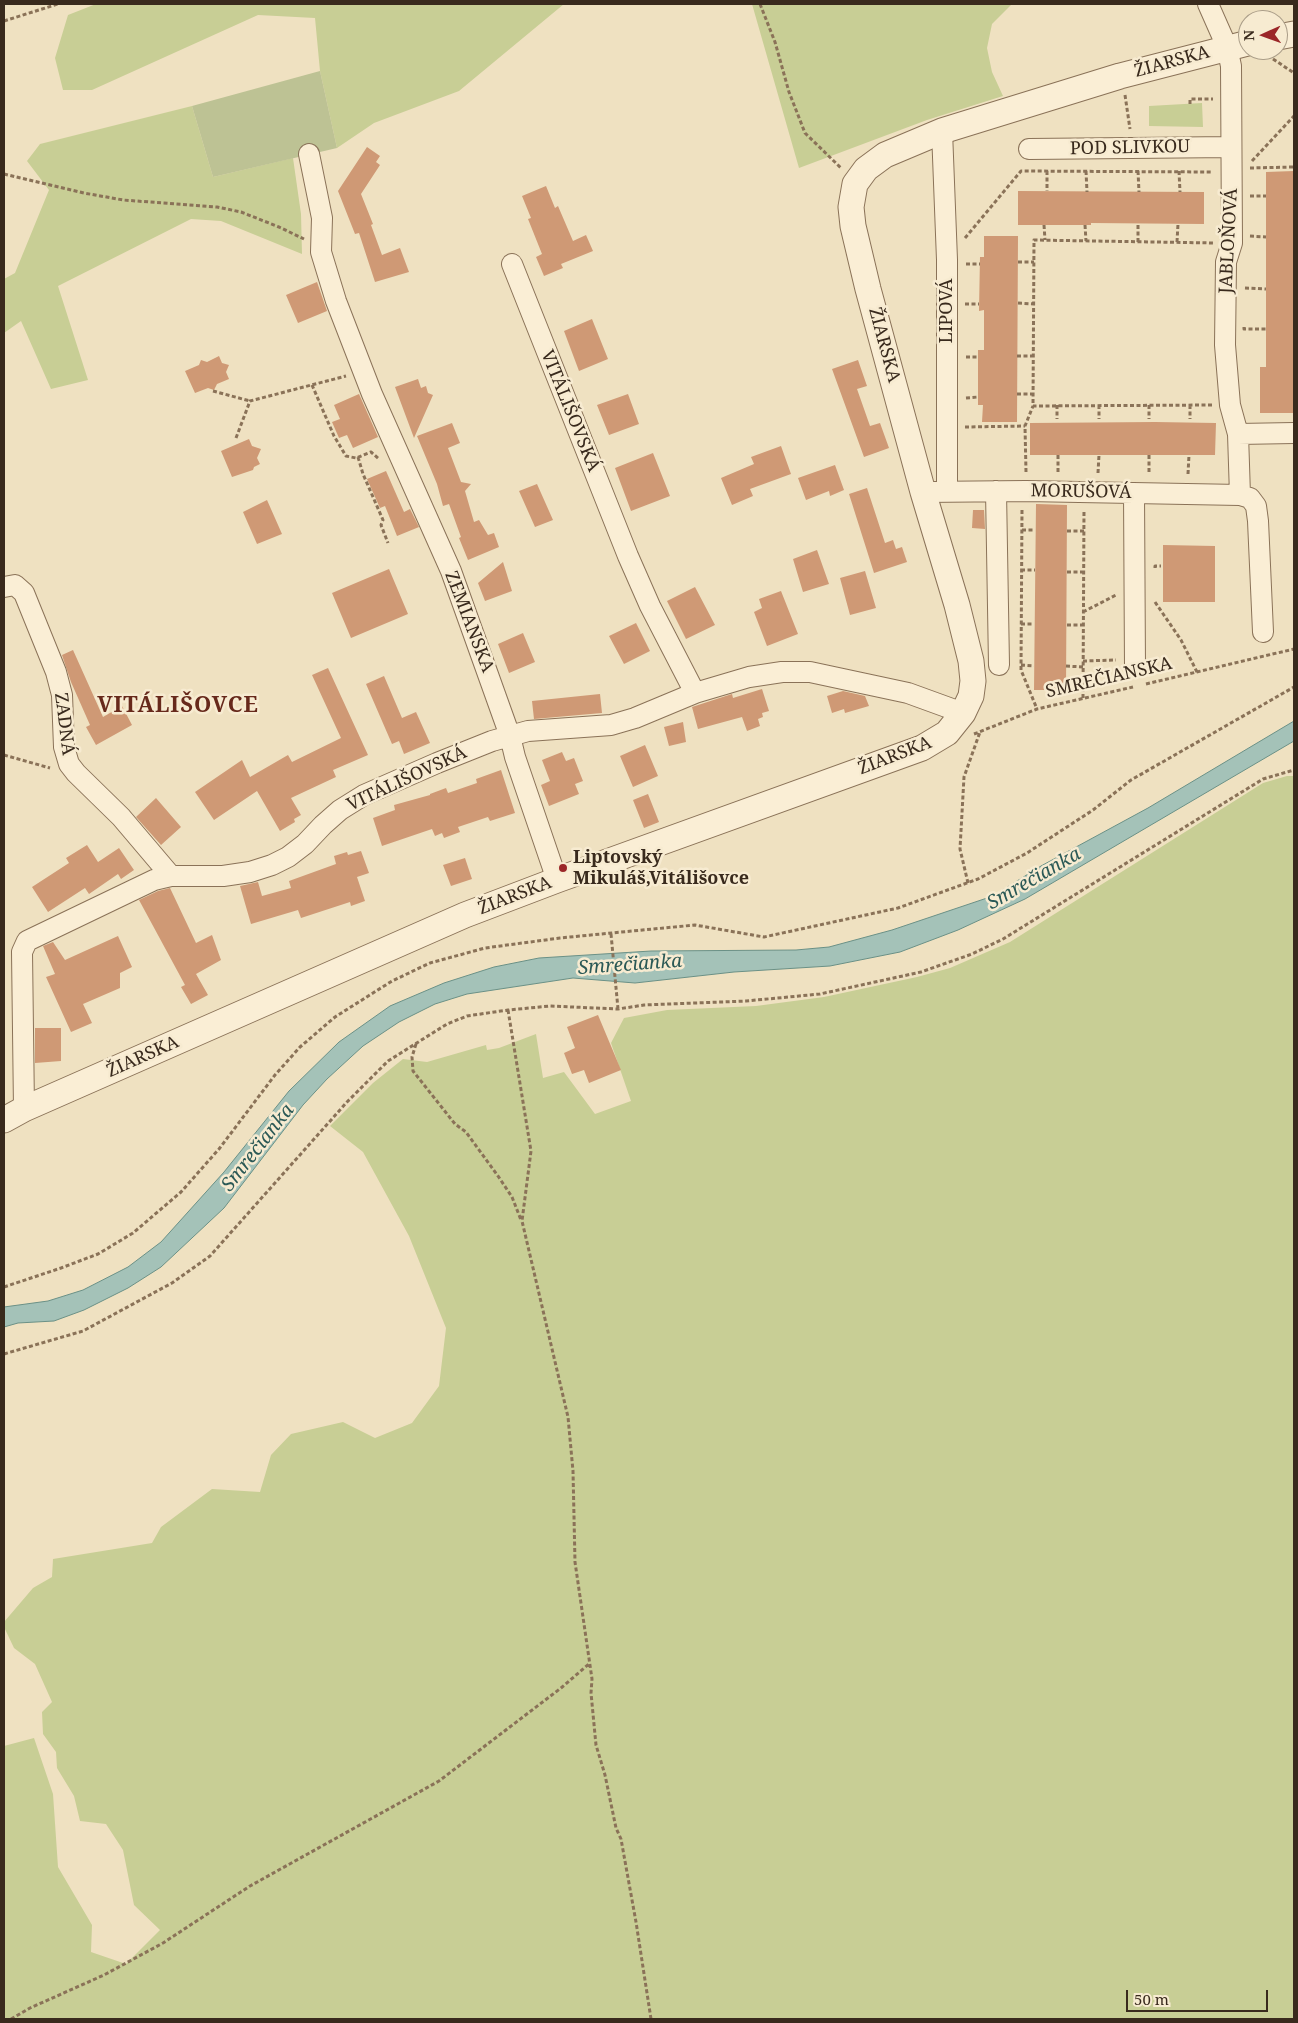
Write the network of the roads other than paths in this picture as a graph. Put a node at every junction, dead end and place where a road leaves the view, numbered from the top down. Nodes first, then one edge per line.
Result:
1 (1208, 4) edge
2 (1237, 45) edge
3 (942, 131) junction
4 (1231, 147) junction
5 (1029, 149) dead end
6 (309, 154) dead end
7 (512, 264) dead end
8 (1294, 433) edge
9 (1238, 434) junction
10 (935, 491) junction
11 (996, 491) junction
12 (1134, 494) junction
13 (1240, 495) junction
14 (4, 587) edge
15 (1263, 632) dead end
16 (999, 665) dead end
17 (1135, 667) dead end
18 (695, 693) junction
19 (968, 724) junction
20 (510, 736) junction
21 (171, 876) junction
22 (557, 880) junction
23 (14, 1115) edge

1 - 2 street, JABLOŇOVÁ
2 - 3 street, ŽIARSKA
2 - 4 street, JABLOŇOVÁ
3 - 10 street, LIPOVÁ
3 - 10 street, ŽIARSKA
4 - 5 street, POD SLIVKOU
4 - 9 street, JABLOŇOVÁ
6 - 20 street, ZEMIANSKA
7 - 18 street, VITÁLIŠOVSKÁ
8 - 9 street
9 - 13 street, JABLOŇOVÁ
10 - 11 street, MORUŠOVÁ
10 - 19 street, ŽIARSKA
11 - 12 street, MORUŠOVÁ
11 - 16 street
12 - 13 street, MORUŠOVÁ
12 - 17 street
13 - 15 street
14 - 21 street, ZADNÁ
18 - 19 street, VITÁLIŠOVSKÁ
18 - 20 street, VITÁLIŠOVSKÁ
19 - 22 street, ŽIARSKA
20 - 21 street, VITÁLIŠOVSKÁ
20 - 22 street, ZEMIANSKA
21 - 23 street, VITÁLIŠOVSKÁ
22 - 23 street, ŽIARSKA

